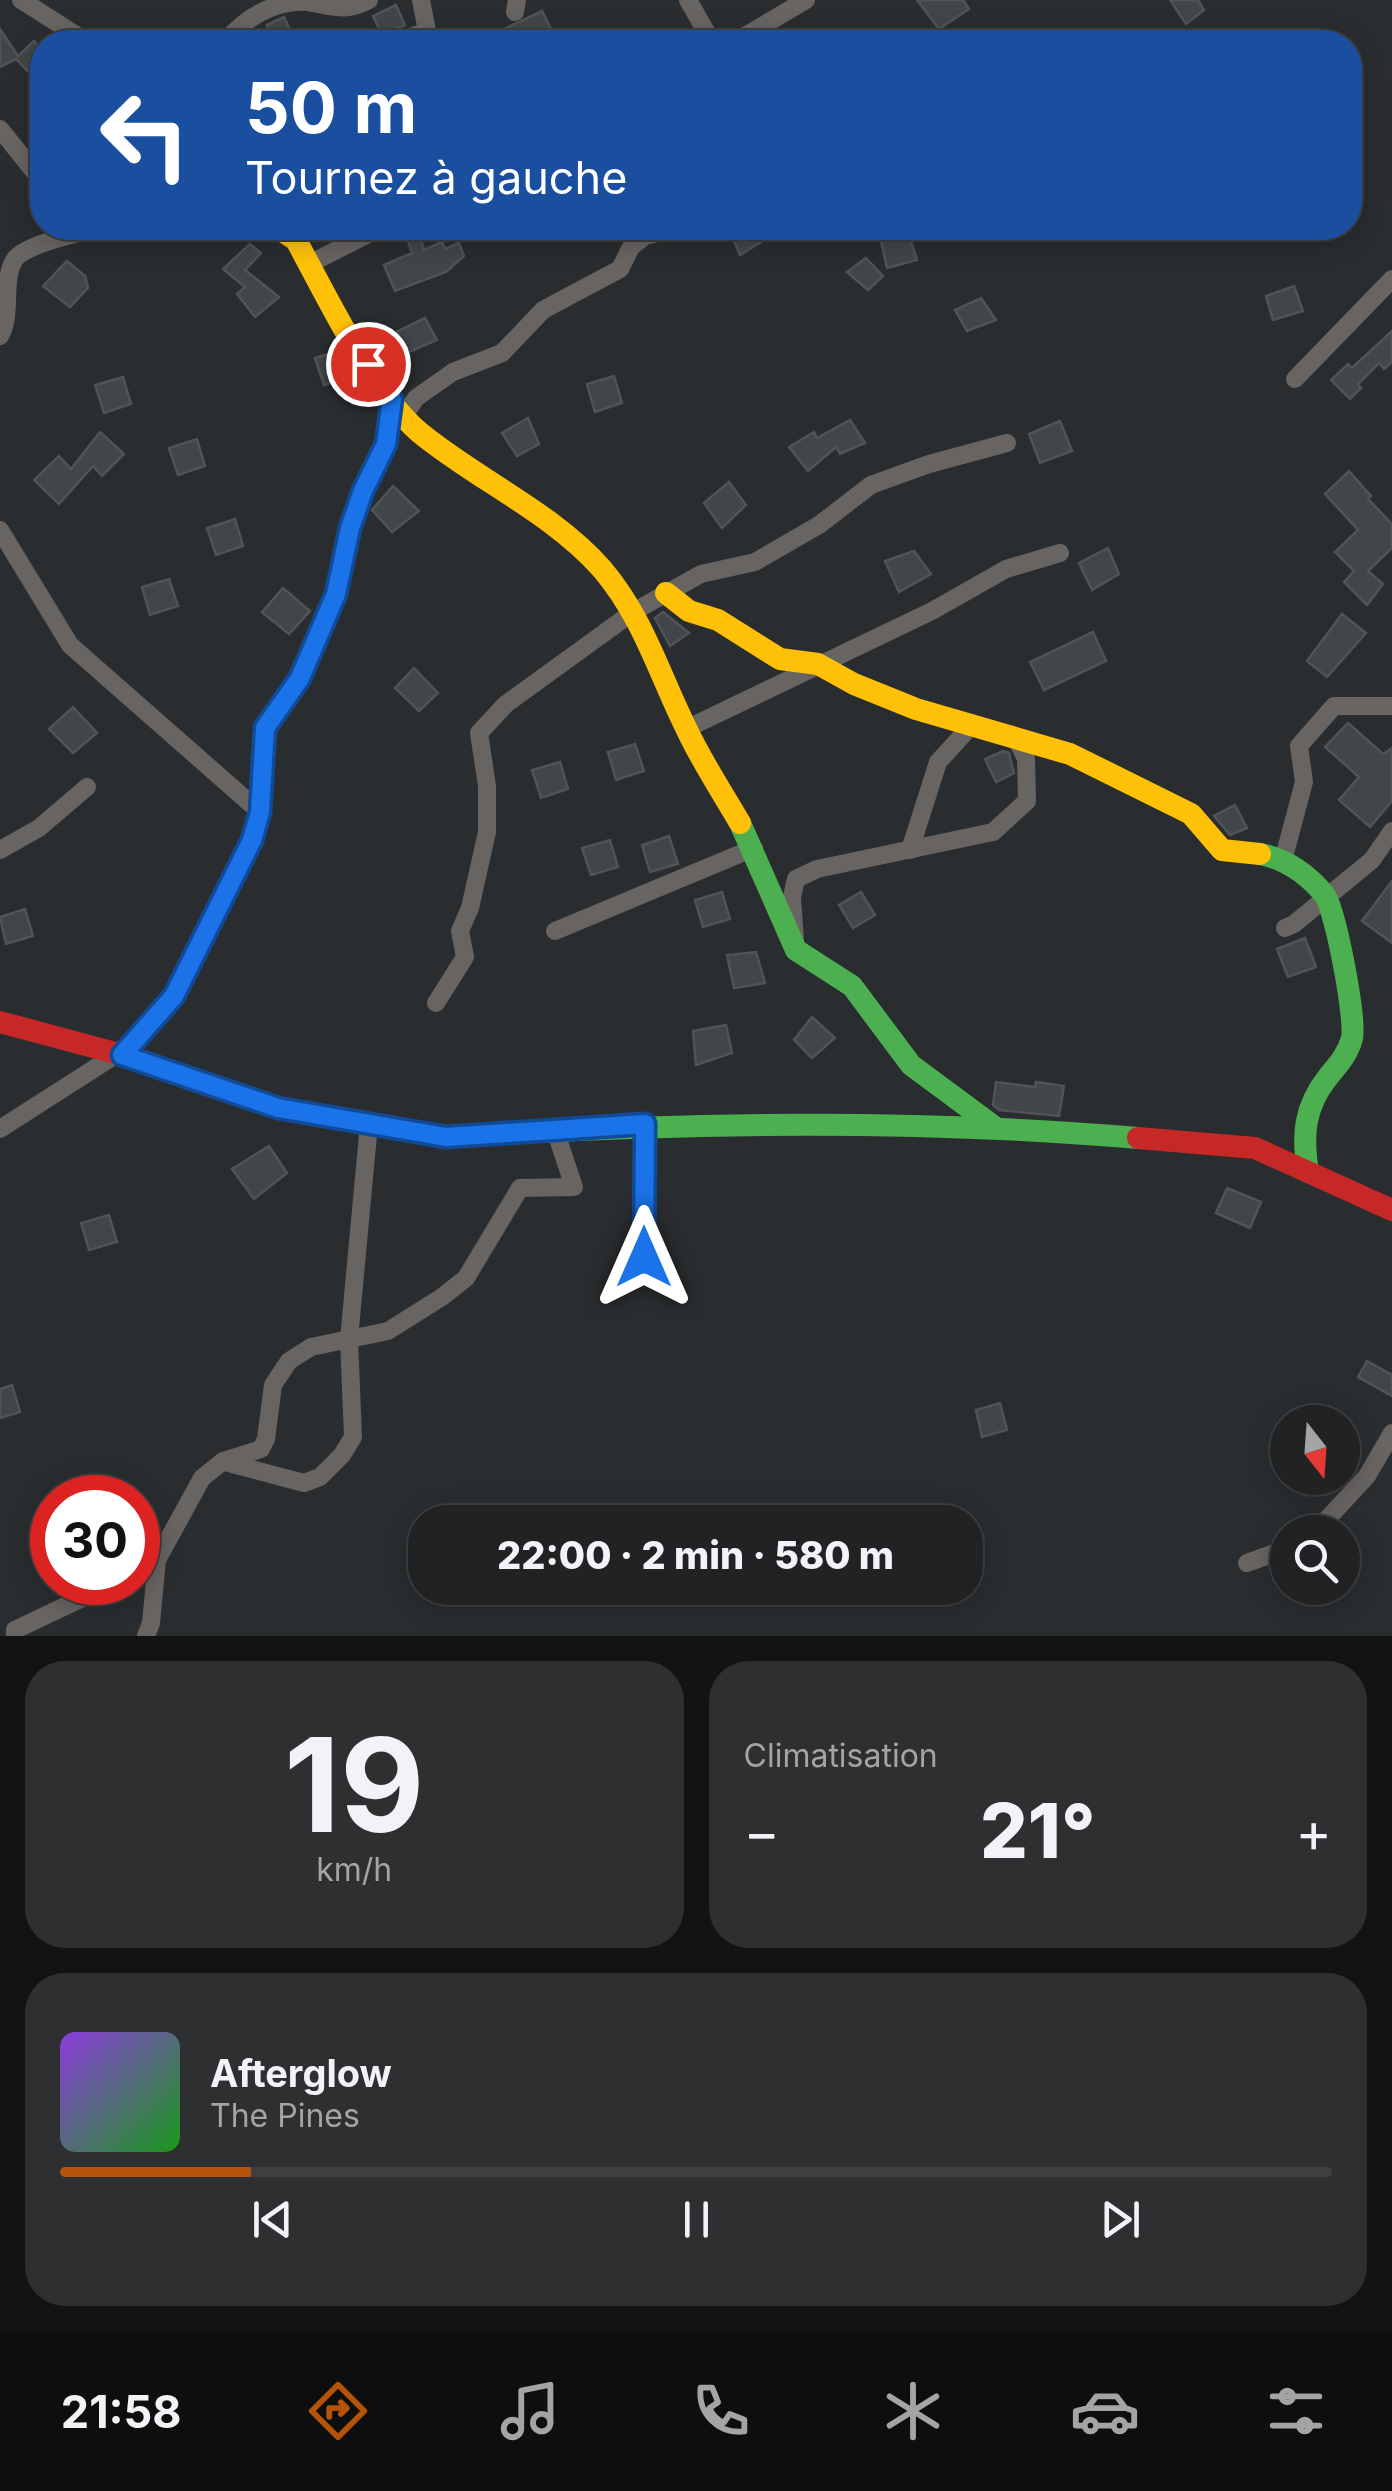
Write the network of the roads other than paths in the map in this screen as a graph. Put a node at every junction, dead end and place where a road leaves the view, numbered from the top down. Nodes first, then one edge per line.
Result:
1 (21, 0) edge
2 (369, 0) edge
3 (421, 0) edge
4 (688, 0) edge
5 (806, 0) edge
6 (67, 30) edge
7 (238, 30) edge
8 (427, 30) edge
9 (705, 30) edge
10 (755, 30) edge
11 (0, 129) edge
12 (30, 165) edge
13 (44, 240) edge
14 (296, 240) edge
15 (356, 240) edge
16 (640, 240) edge
17 (309, 264) junction
18 (1392, 280) edge
19 (0, 336) edge
20 (1295, 378) dead end
21 (399, 399) junction
22 (1007, 443) dead end
23 (0, 530) edge
24 (1060, 554) dead end
25 (666, 593) junction
26 (633, 612) junction
27 (818, 664) junction
28 (1360, 704) junction
29 (1392, 706) edge
30 (1392, 718) edge
31 (970, 727) junction
32 (686, 729) junction
33 (1017, 740) junction
34 (87, 787) dead end
35 (260, 812) junction
36 (1392, 831) edge
37 (754, 848) junction
38 (0, 850) edge
39 (910, 850) junction
40 (1284, 856) junction
41 (1328, 898) junction
42 (1284, 928) dead end
43 (555, 931) dead end
44 (796, 950) junction
45 (436, 1004) dead end
46 (0, 1022) edge
47 (120, 1054) junction
48 (951, 1094) junction
49 (368, 1124) junction
50 (645, 1124) junction
51 (962, 1127) junction
52 (996, 1128) junction
53 (0, 1129) edge
54 (556, 1130) junction
55 (1308, 1172) junction
56 (1392, 1210) edge
57 (644, 1257) dead end
58 (349, 1340) junction
59 (1392, 1434) edge
60 (223, 1461) junction
61 (1331, 1515) edge
62 (1270, 1555) edge
63 (160, 1556) edge
64 (1247, 1563) dead end
65 (68, 1605) edge
66 (153, 1605) edge
67 (15, 1636) edge
68 (146, 1636) edge

1 - 6 street
2 - 7 street
3 - 8 street
4 - 9 street
5 - 10 street
11 - 12 street
13 - 19 street
14 - 17 street
15 - 17 street
16 - 21 street
17 - 21 street
18 - 20 street
21 - 26 street
21 - 35 street
22 - 25 street
23 - 35 street
24 - 27 street
25 - 26 street
25 - 27 street
26 - 32 street
26 - 45 street
27 - 31 street
27 - 32 street
28 - 29 street
28 - 30 street
28 - 40 street
31 - 33 street
31 - 39 street
32 - 37 street
33 - 39 street
33 - 40 street
34 - 38 street
35 - 47 street
36 - 41 street
37 - 43 street
37 - 44 street
39 - 44 street
40 - 41 street
41 - 42 street
41 - 55 street
44 - 48 street
46 - 47 street
47 - 49 street
47 - 53 street
48 - 51 street
48 - 52 street
49 - 54 street
49 - 58 street
50 - 51 street
50 - 54 street
50 - 57 street
51 - 52 street
52 - 55 street
54 - 58 street
55 - 56 street
58 - 60 street
58 - 60 street
59 - 61 street
60 - 63 street
62 - 64 street
65 - 67 street
66 - 68 street

